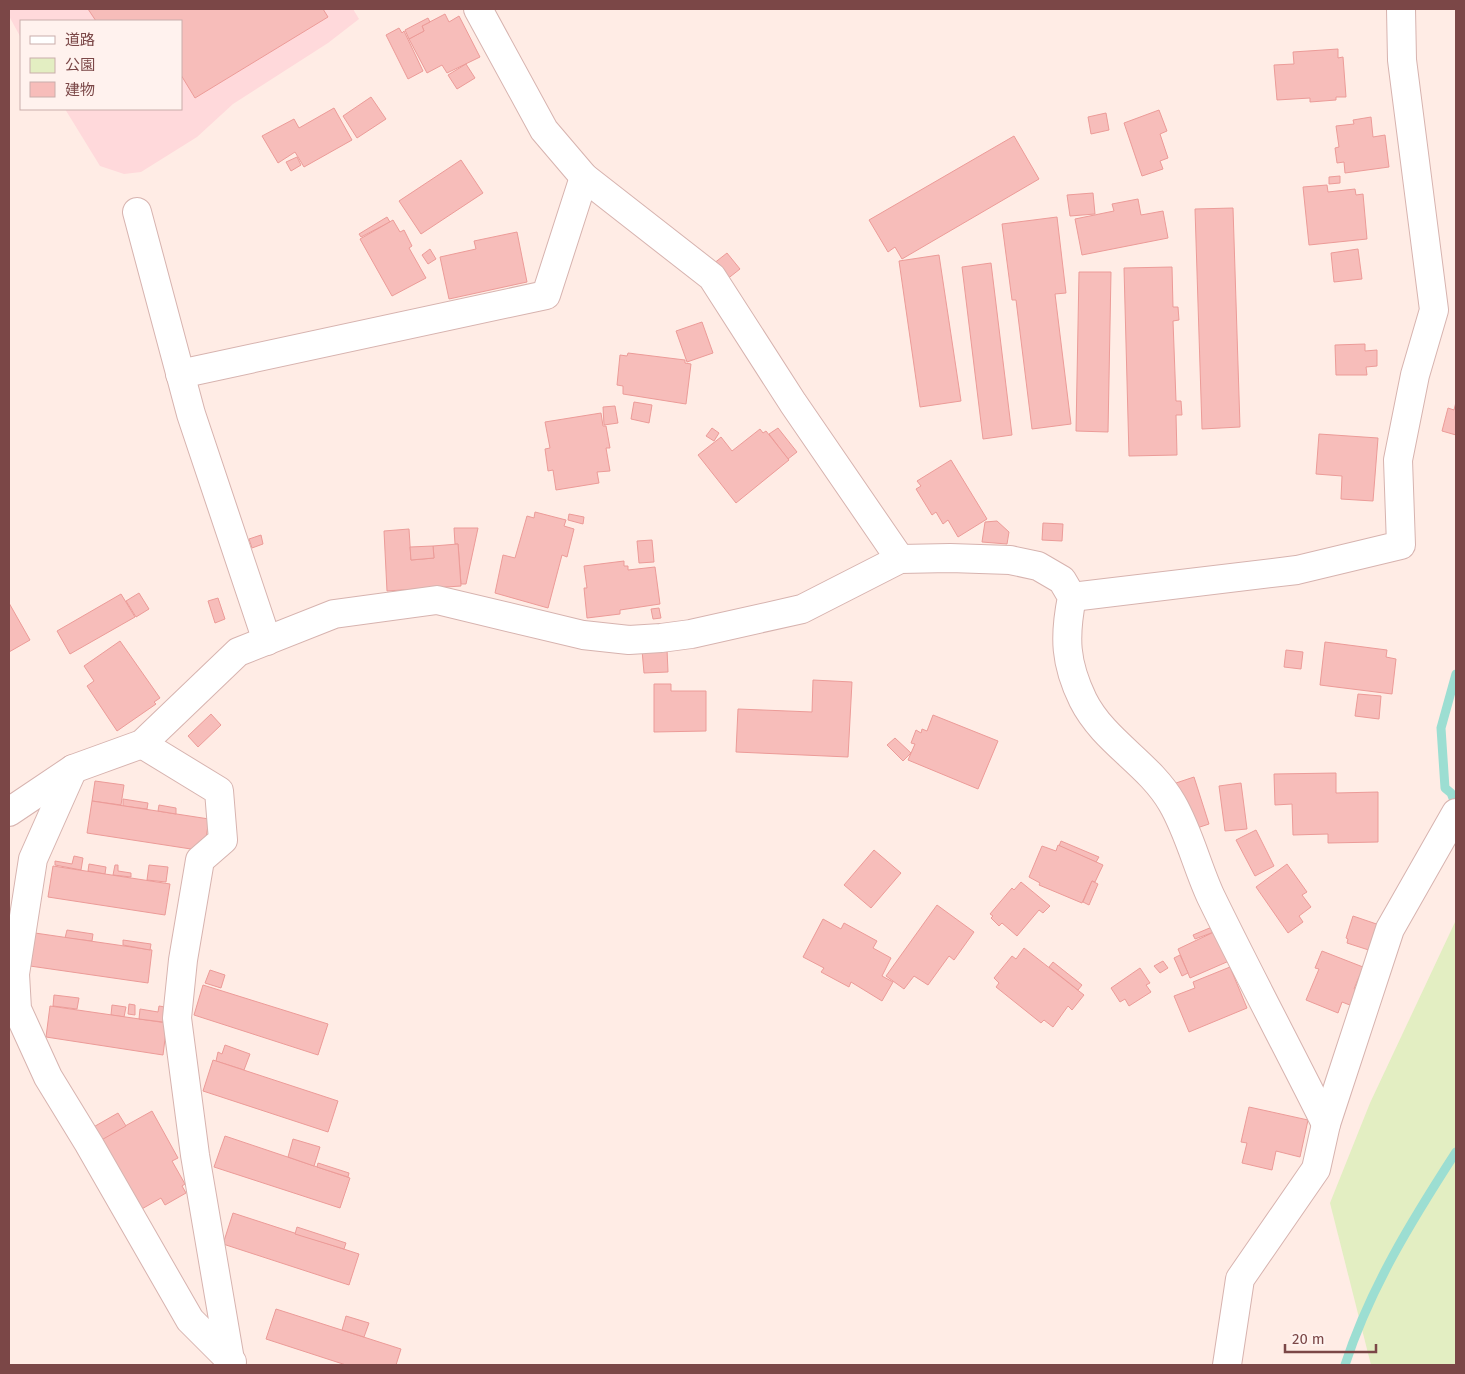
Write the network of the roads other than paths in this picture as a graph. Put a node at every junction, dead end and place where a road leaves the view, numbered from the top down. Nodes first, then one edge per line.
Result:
1 (478, 9) edge
2 (1401, 9) edge
3 (584, 177) junction
4 (137, 212) dead end
5 (180, 374) junction
6 (900, 559) junction
7 (1072, 597) junction
8 (267, 641) junction
9 (142, 744) junction
10 (72, 769) junction
11 (9, 812) edge
12 (1456, 813) edge
13 (1326, 1124) junction
14 (232, 1363) edge
15 (1227, 1365) edge

1 - 3 street
2 - 7 street
3 - 5 street
3 - 6 street
4 - 5 street
5 - 8 street
6 - 7 street
6 - 8 street
7 - 13 street
8 - 9 street
9 - 10 street
9 - 14 street
10 - 11 street
10 - 14 street
12 - 13 street
13 - 15 street

